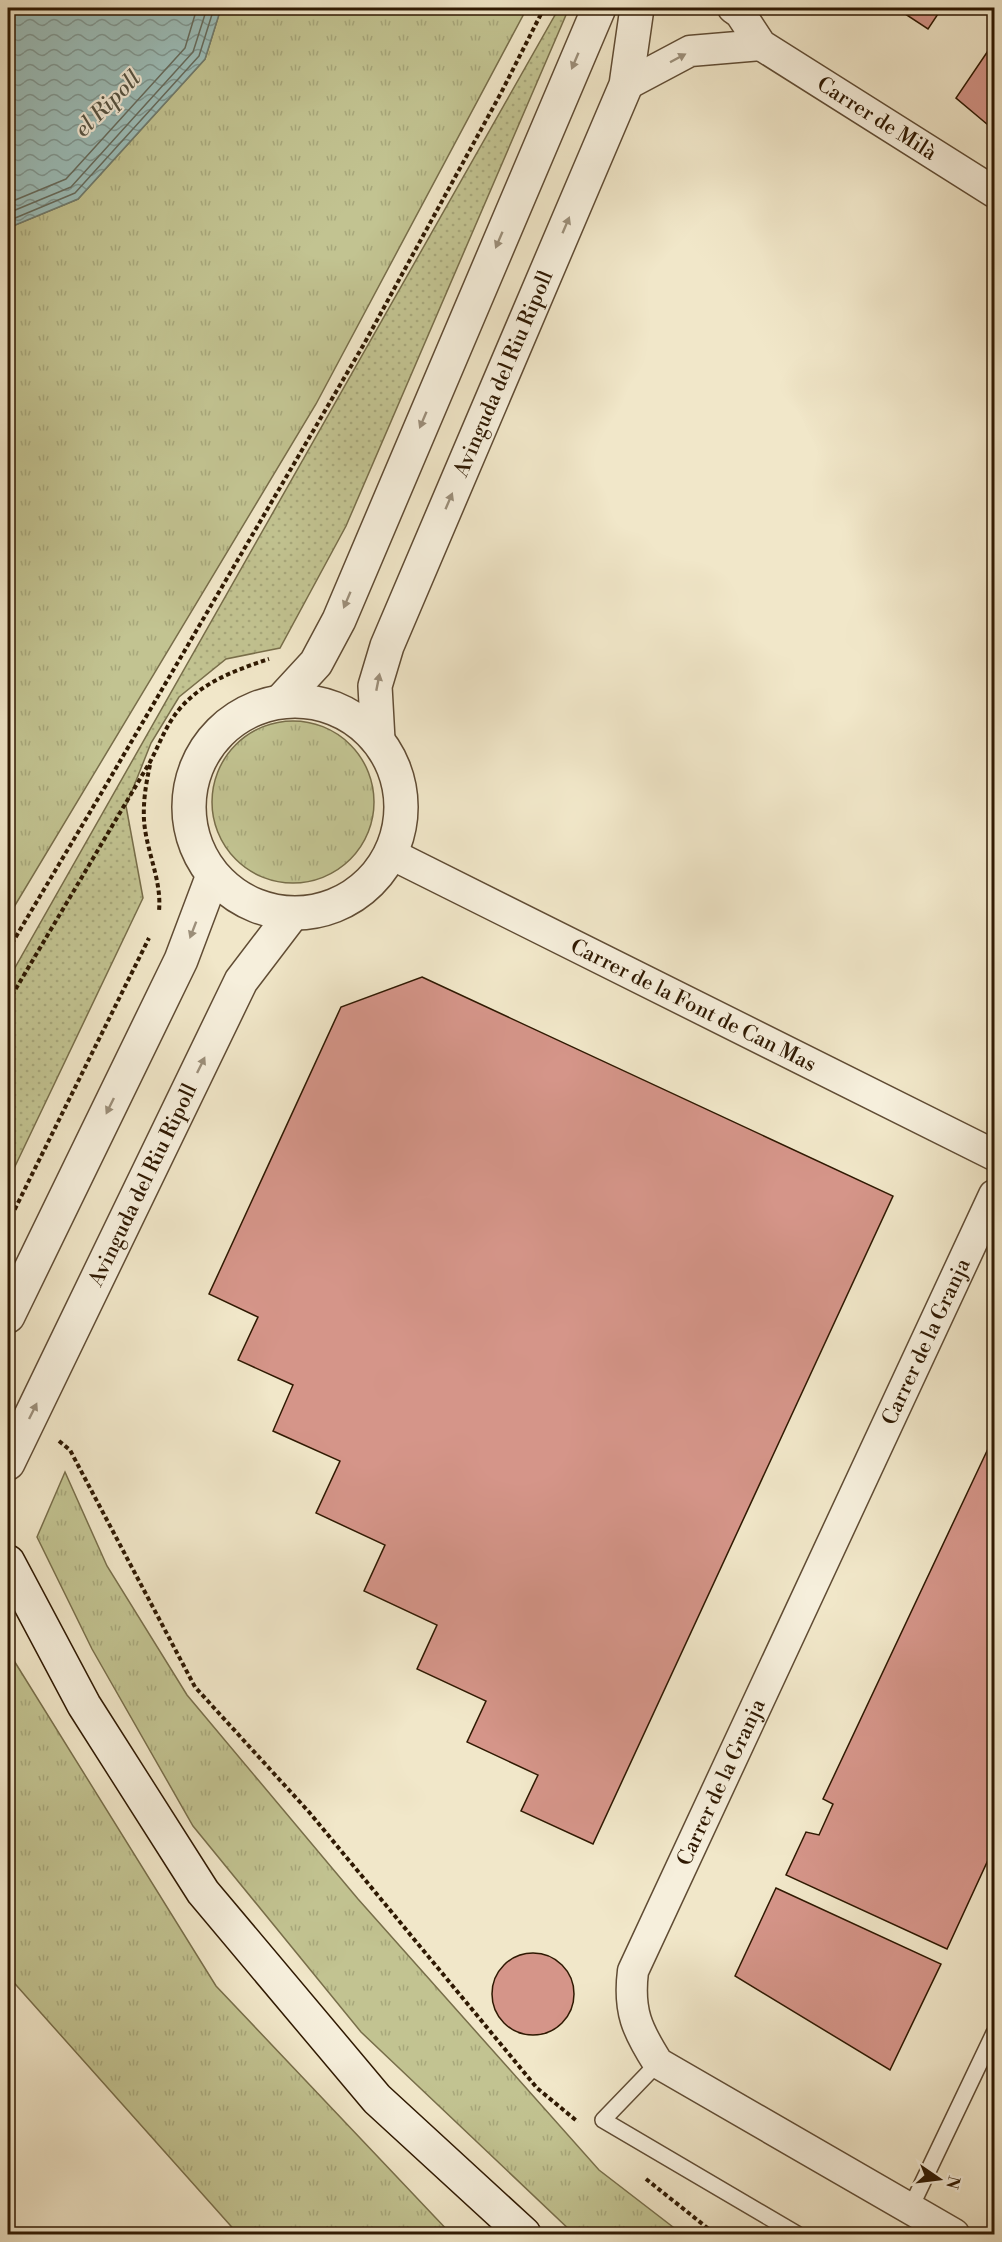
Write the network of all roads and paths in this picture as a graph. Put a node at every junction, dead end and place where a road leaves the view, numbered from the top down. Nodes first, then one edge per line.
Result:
1 (544, 8) edge
2 (599, 8) edge
3 (637, 8) edge
4 (733, 8) edge
5 (761, 45) junction
6 (626, 85) junction
7 (994, 192) edge
8 (271, 659) dead end
9 (281, 701) junction
10 (378, 740) junction
11 (150, 762) junction
12 (391, 854) junction
13 (213, 875) junction
14 (291, 914) junction
15 (156, 919) dead end
16 (149, 937) dead end
17 (8, 950) edge
18 (8, 1002) edge
19 (994, 1155) edge
20 (994, 1195) edge
21 (8, 1223) edge
22 (8, 1316) edge
23 (30, 1417) junction
24 (8, 1463) edge
25 (8, 1562) edge
26 (994, 2033) edge
27 (658, 2063) junction
28 (582, 2125) dead end
29 (644, 2177) dead end
30 (909, 2209) junction
31 (524, 2235) edge
32 (716, 2235) edge
33 (797, 2235) edge
34 (954, 2235) edge

1 - 17 path
2 -> 9 street
3 - 6 street, Avinguda del Riu Ripoll
4 - 5 street, Carrer de Milà
6 -> 5 street
5 - 7 street, Carrer de Milà
10 -> 6 street, Avinguda del Riu Ripoll
8 - 11 path
9 - 10 street
9 - 13 street
10 - 12 street
11 - 15 path
11 - 18 path
12 - 14 street
12 - 19 street, Carrer de la Font de Can Mas
13 - 14 street
13 -> 22 street
23 -> 14 street, Avinguda del Riu Ripoll
16 - 21 path
20 - 27 street, Carrer de la Granja
23 - 24 street, Avinguda del Riu Ripoll
23 - 28 path
25 - 31 street
26 - 30 lane
27 - 30 street, Carrer de la Granja
27 - 33 lane
29 - 32 path
30 - 34 street, Carrer de la Granja

